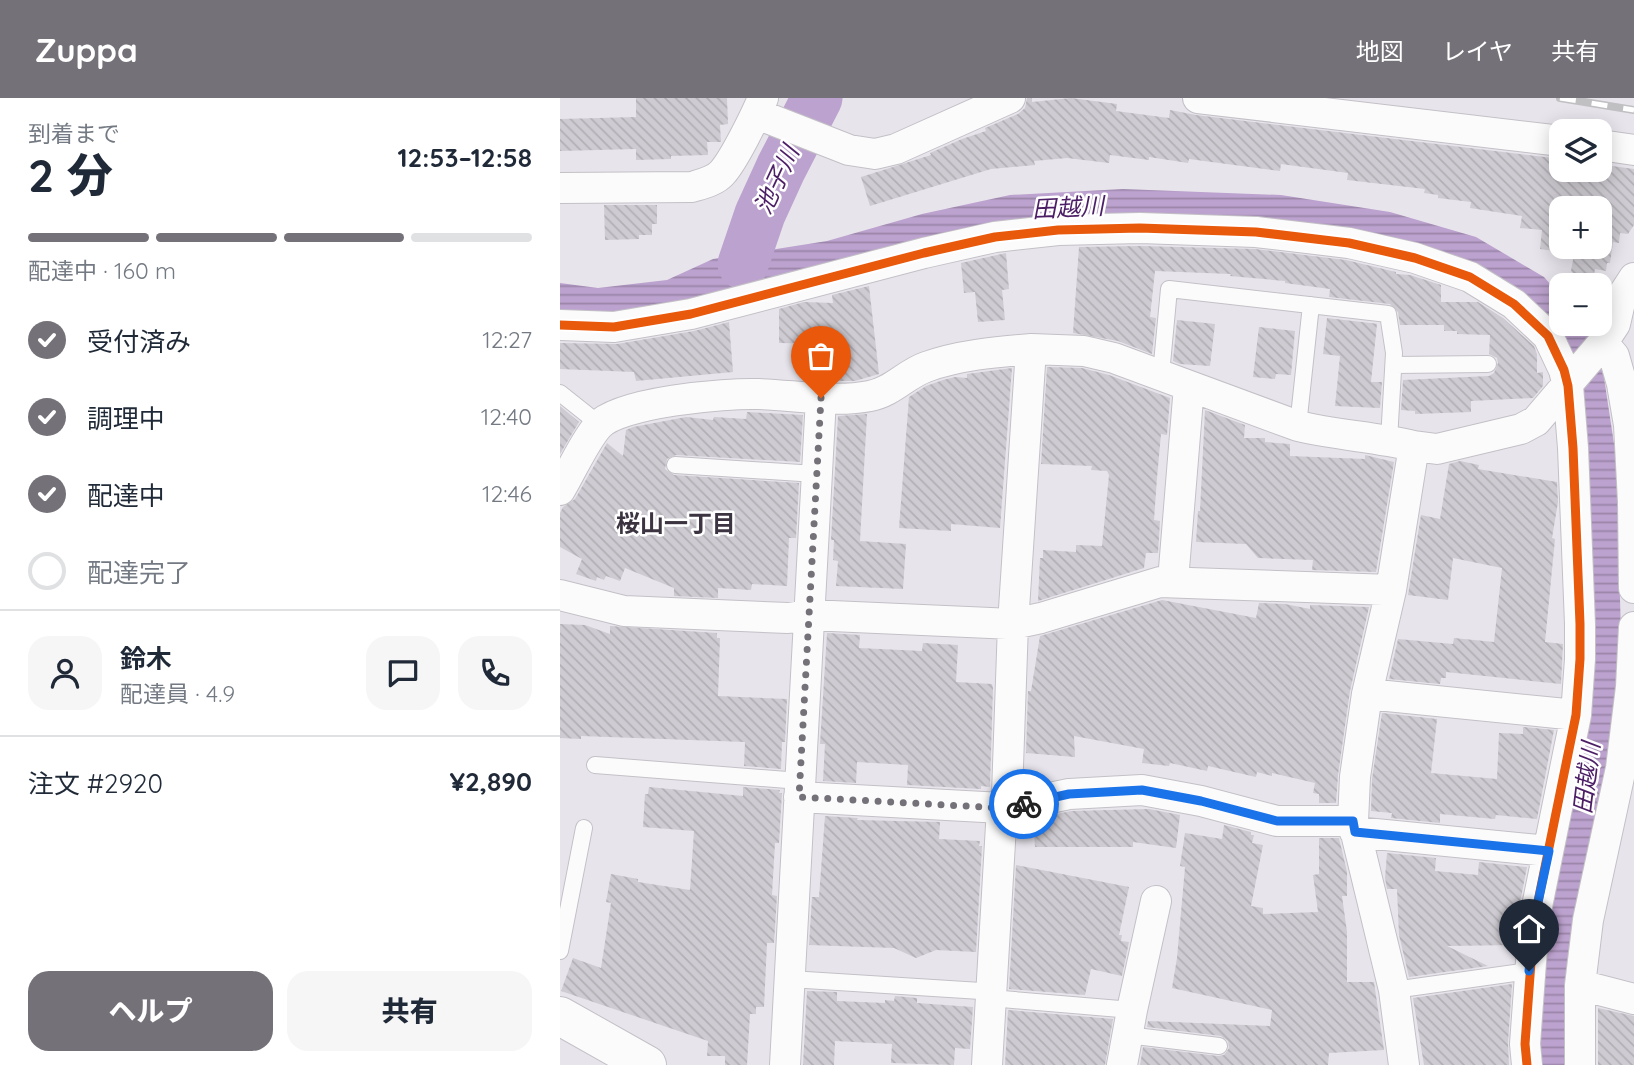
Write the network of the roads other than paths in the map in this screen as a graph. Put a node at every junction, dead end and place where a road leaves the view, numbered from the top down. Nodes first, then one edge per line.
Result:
1 (1010, 98) edge
2 (1198, 98) edge
3 (766, 112) edge
4 (1549, 140) edge
5 (1612, 147) edge
6 (1634, 150) edge
7 (560, 188) edge
8 (1634, 278) edge
9 (1311, 305) junction
10 (560, 325) edge
11 (1614, 335) edge
12 (1031, 349) junction
13 (1488, 364) dead end
14 (1394, 365) junction
15 (1161, 374) junction
16 (1570, 384) junction
17 (1189, 386) junction
18 (560, 393) edge
19 (821, 398) junction
20 (599, 424) junction
21 (1298, 426) junction
22 (1401, 443) junction
23 (675, 465) dead end
24 (816, 474) junction
25 (560, 490) edge
26 (1173, 581) junction
27 (1634, 588) edge
28 (1391, 590) junction
29 (560, 595) edge
30 (809, 615) junction
31 (1013, 624) junction
32 (1634, 627) edge
33 (1633, 687) edge
34 (1367, 694) junction
35 (1576, 715) junction
36 (595, 765) dead end
37 (800, 789) junction
38 (1002, 808) junction
39 (1354, 826) junction
40 (584, 828) dead end
41 (1549, 851) junction
42 (1156, 901) dead end
43 (560, 951) edge
44 (1529, 971) junction
45 (790, 979) junction
46 (1580, 985) junction
47 (1394, 989) junction
48 (991, 992) junction
49 (1634, 999) edge
50 (560, 1016) edge
51 (1130, 1022) junction
52 (1219, 1046) dead end
53 (647, 1065) edge
54 (785, 1065) edge
55 (987, 1065) edge
56 (1122, 1065) edge
57 (1404, 1065) edge
58 (1527, 1065) edge
59 (1580, 1065) edge

1 - 3 street
2 - 4 street
3 - 7 street
5 - 6 street
8 - 11 street
9 - 14 lane
9 - 15 lane
9 - 21 lane
10 - 16 street
11 - 16 street
11 - 27 street
12 - 15 street
12 - 19 street
12 - 31 street
13 - 14 lane
14 - 22 lane
15 - 17 street
16 - 22 street
16 - 35 street
17 - 21 street
17 - 26 street
18 - 20 lane
19 - 20 street
19 - 24 street
20 - 25 street
21 - 22 street
22 - 28 street
23 - 24 lane
24 - 30 street
26 - 28 street
26 - 31 street
28 - 34 street
29 - 30 street
30 - 31 street
30 - 37 street
31 - 38 street
32 - 33 street
33 - 46 street
34 - 35 street
34 - 39 street
35 - 41 street
36 - 37 lane
37 - 38 street
37 - 45 street
38 - 39 street
38 - 48 street
39 - 41 street
39 - 47 street
40 - 43 lane
41 - 44 street
42 - 51 street
44 - 47 lane
44 - 58 street
45 - 48 lane
45 - 54 street
46 - 49 street
46 - 59 street
47 - 57 street
48 - 51 lane
48 - 55 street
50 - 53 street
51 - 52 lane
51 - 56 street

